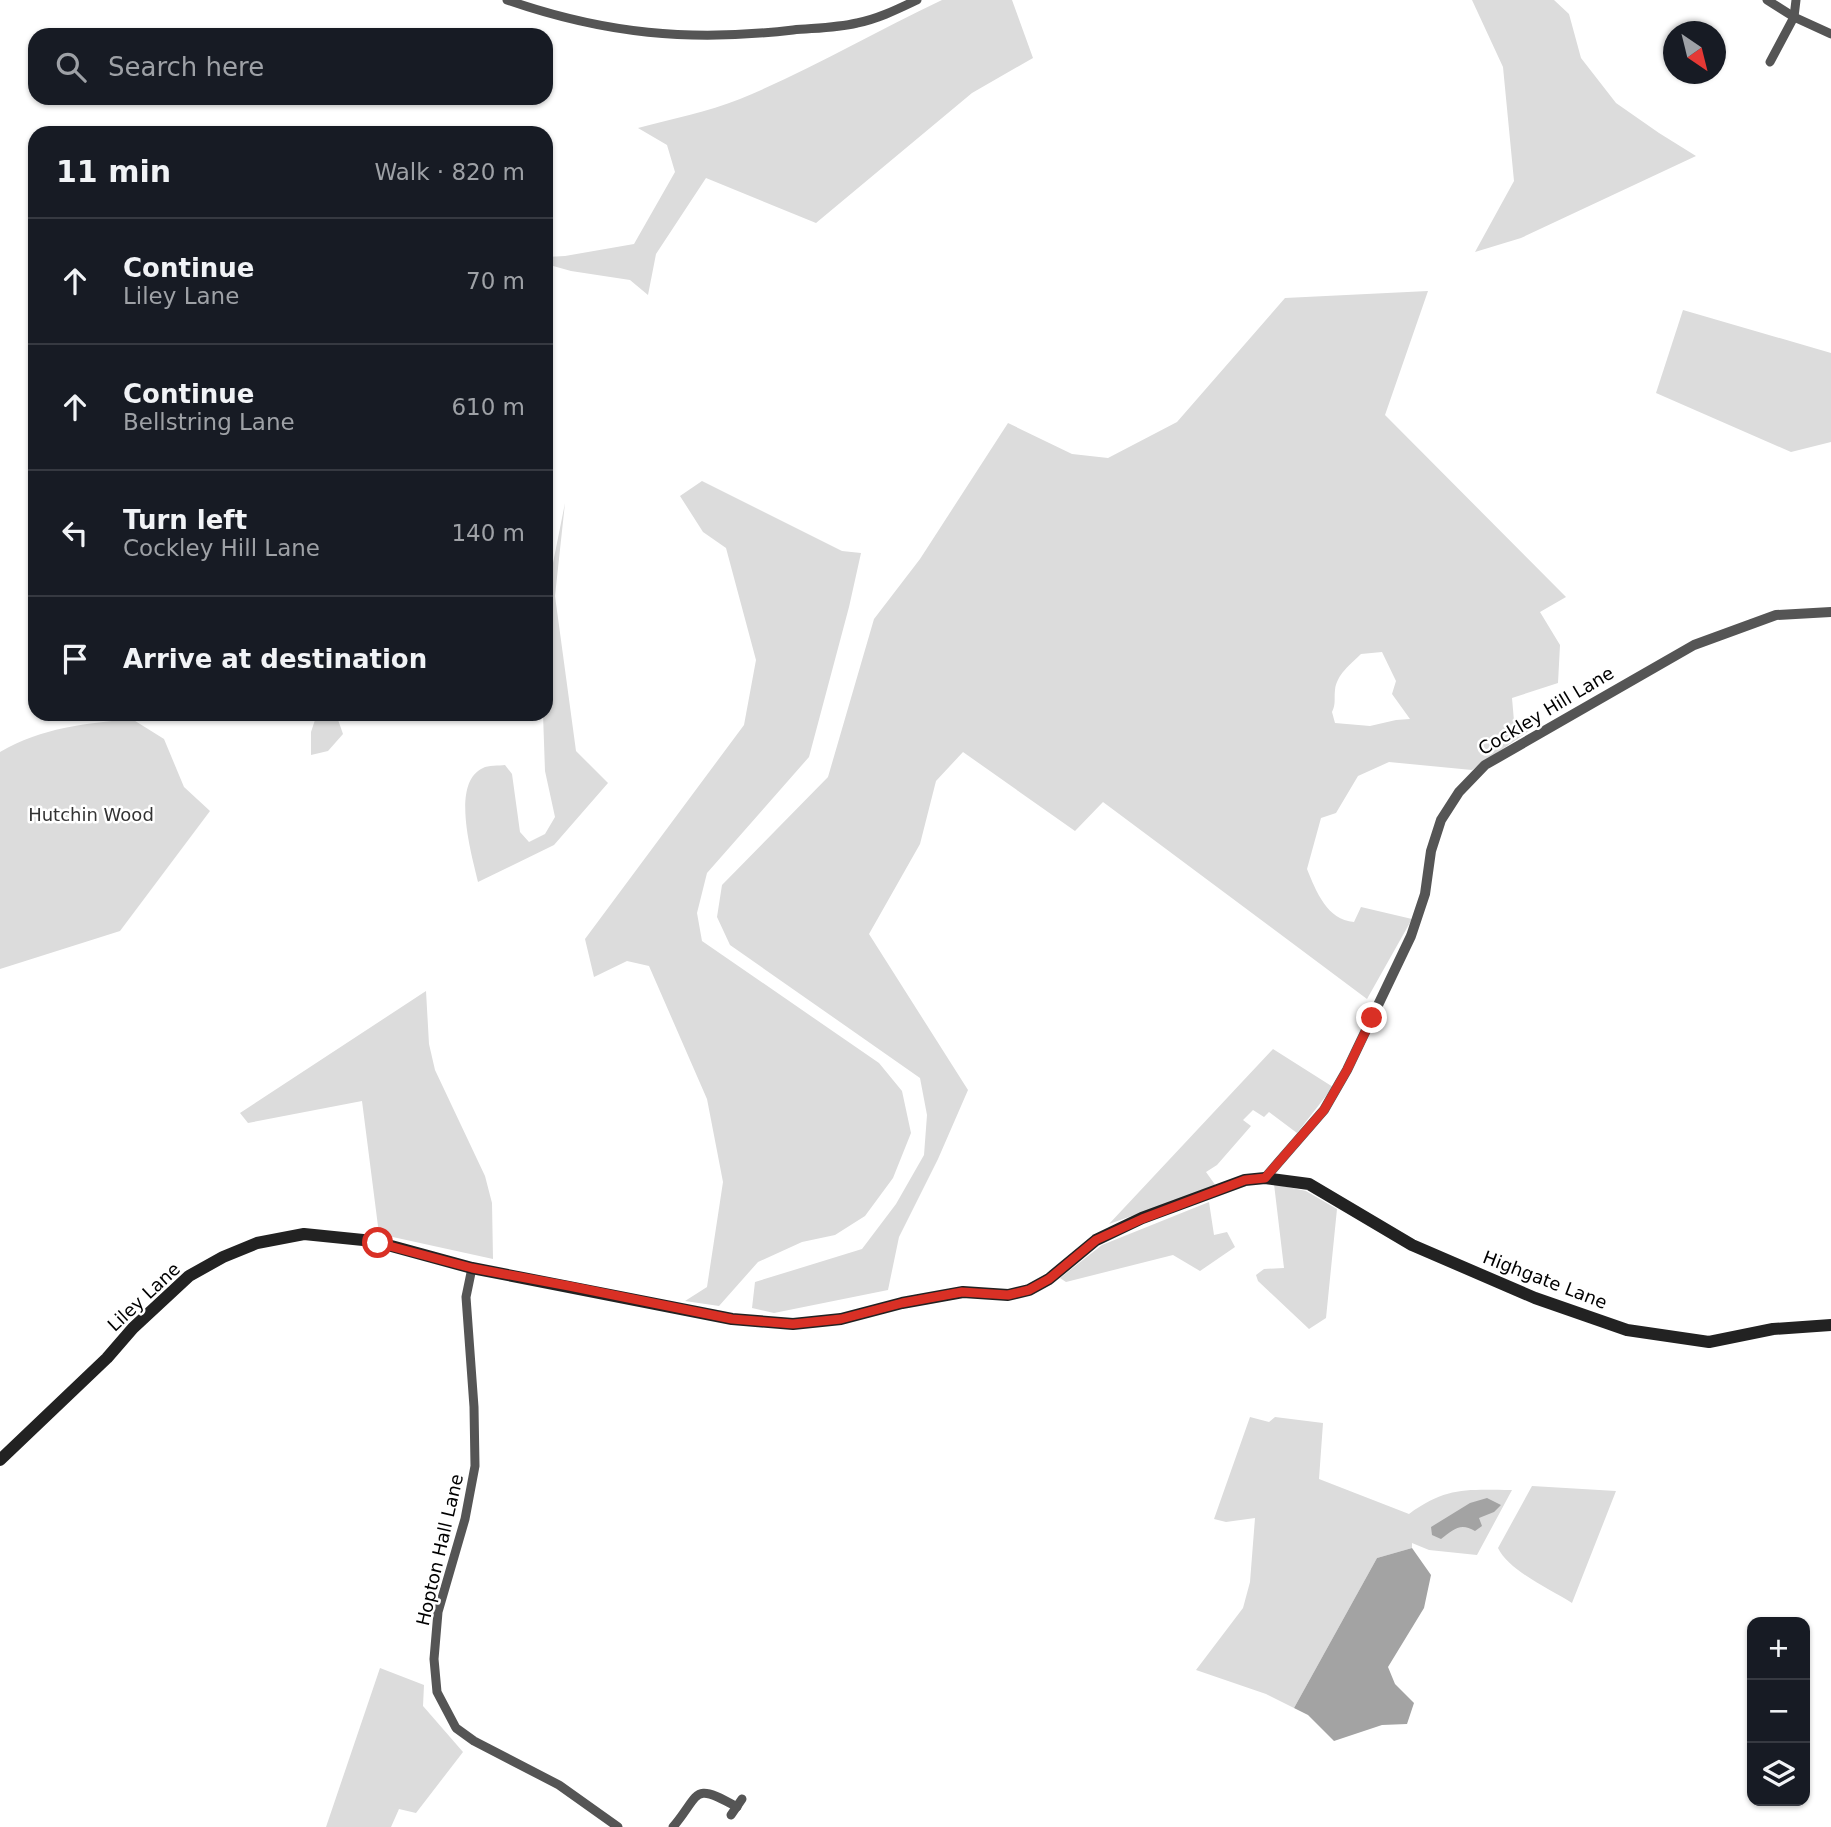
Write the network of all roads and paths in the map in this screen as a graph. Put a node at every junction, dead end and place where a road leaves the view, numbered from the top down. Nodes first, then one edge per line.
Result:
1 (507, 0) edge
2 (917, 0) edge
3 (1767, 0) edge
4 (1796, 0) edge
5 (1794, 17) junction
6 (1831, 34) edge
7 (1770, 62) dead end
8 (1831, 612) edge
9 (1265, 1178) junction
10 (472, 1268) junction
11 (1831, 1325) edge
12 (0, 1460) edge
13 (736, 1807) dead end
14 (618, 1827) edge
15 (673, 1827) edge

1 - 2 street
3 - 5 street
4 - 5 street
5 - 6 street
5 - 7 street
8 - 9 street, Cockley Hill Lane
9 - 10 main road, Liley Lane
9 - 11 main road, Highgate Lane
10 - 12 main road, Liley Lane
10 - 14 street, Hopton Hall Lane
13 - 15 street

